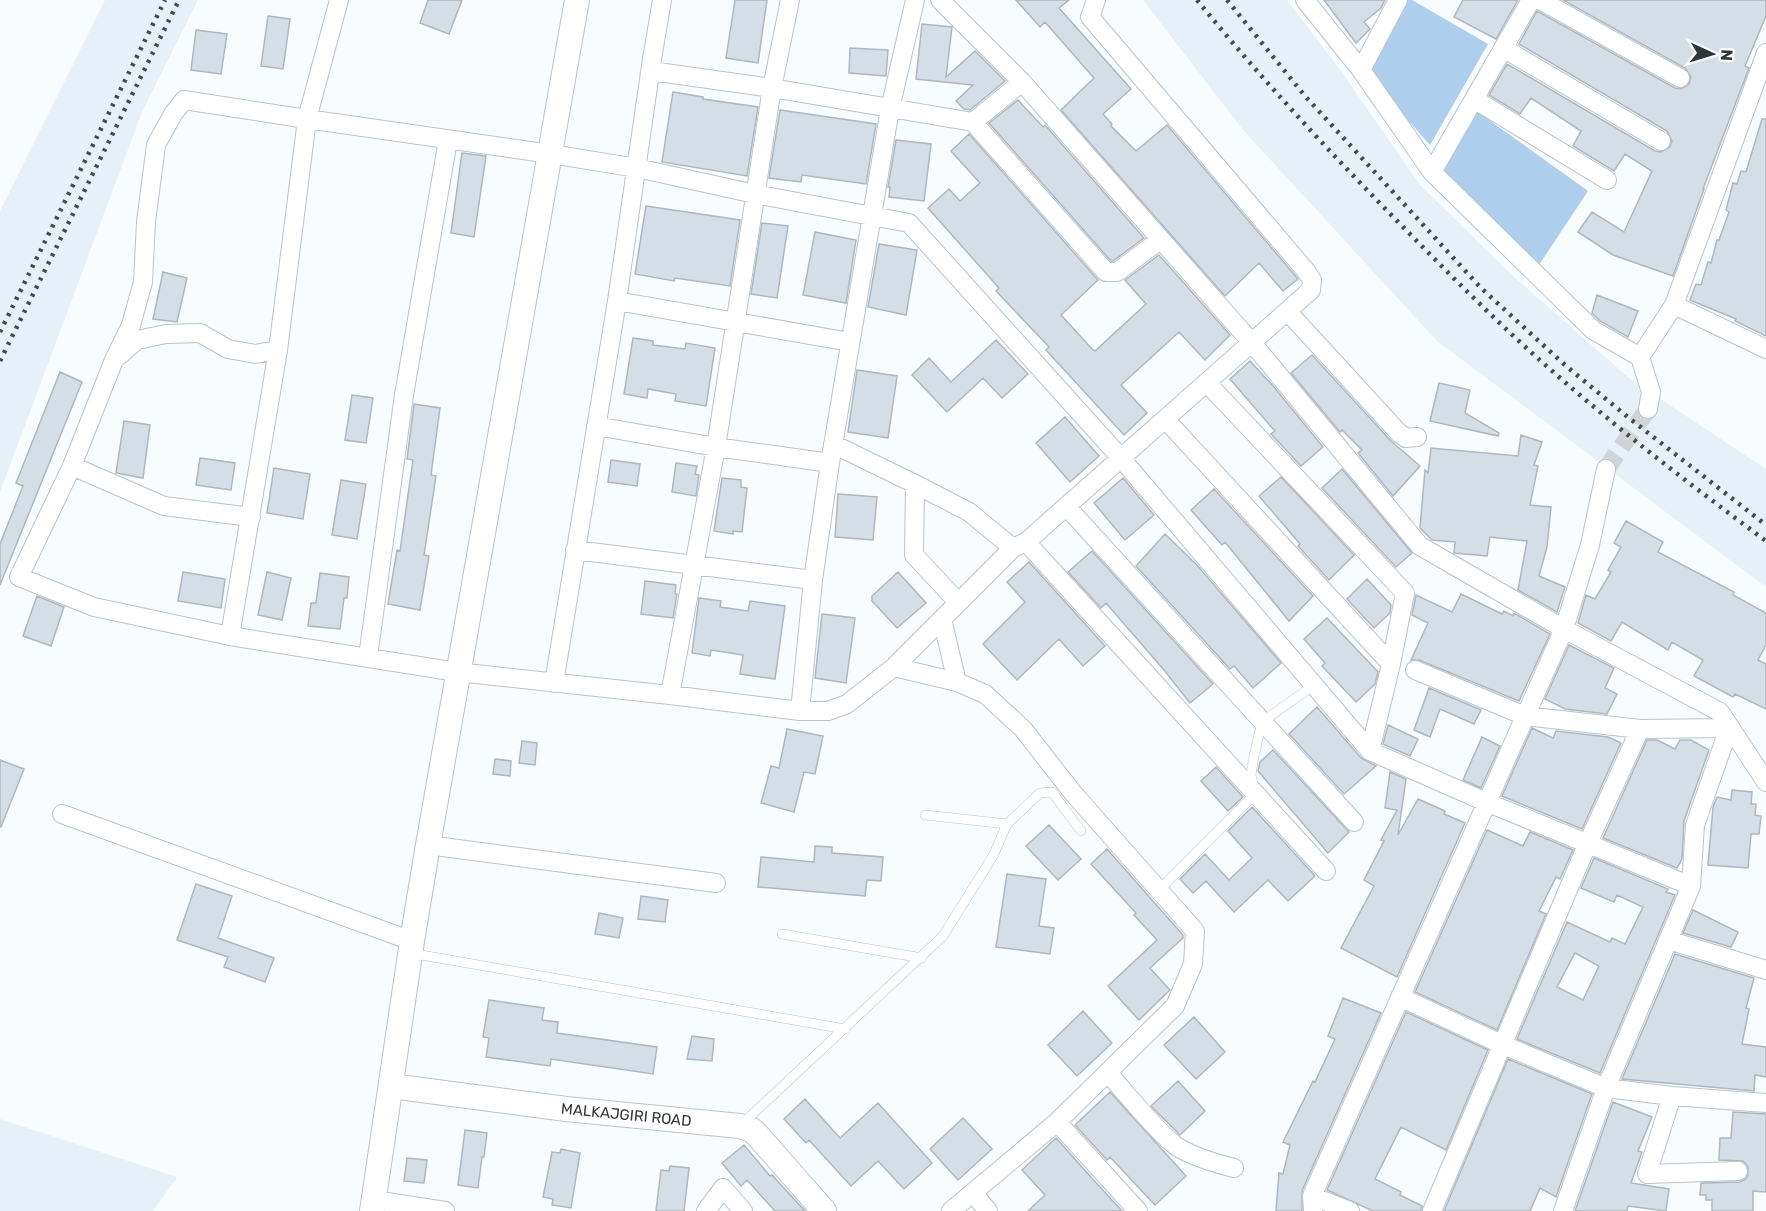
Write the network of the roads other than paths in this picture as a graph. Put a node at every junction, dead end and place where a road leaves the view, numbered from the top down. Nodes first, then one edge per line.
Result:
1 (339, 0) edge
2 (577, 0) edge
3 (663, 0) edge
4 (789, 0) edge
5 (915, 0) edge
6 (940, 0) edge
7 (1096, 0) edge
8 (1305, 0) edge
9 (1398, 0) edge
10 (1531, 0) edge
11 (1540, 0) edge
12 (1503, 48) junction
13 (1766, 54) edge
14 (1361, 70) junction
15 (651, 71) junction
16 (1680, 78) dead end
17 (1022, 82) junction
18 (772, 88) junction
19 (1474, 99) junction
20 (890, 109) junction
21 (308, 119) junction
22 (973, 122) junction
23 (448, 140) junction
24 (1661, 141) dead end
25 (551, 154) junction
26 (637, 168) junction
27 (1432, 172) junction
28 (1607, 180) dead end
29 (755, 194) junction
30 (873, 215) junction
31 (1160, 240) junction
32 (617, 301) junction
33 (1674, 305) junction
34 (1288, 312) junction
35 (734, 321) junction
36 (850, 342) junction
37 (1253, 344) junction
38 (1766, 349) edge
39 (278, 350) junction
40 (1640, 357) junction
41 (114, 360) junction
42 (1207, 383) junction
43 (1648, 409) tunnel mouth
44 (1165, 419) junction
45 (596, 426) junction
46 (1417, 437) dead end
47 (833, 444) junction
48 (716, 447) junction
49 (1120, 457) junction
50 (830, 463) junction
51 (72, 466) junction
52 (1606, 469) tunnel mouth
53 (915, 484) junction
54 (1066, 506) junction
55 (251, 516) junction
56 (1019, 545) junction
57 (576, 550) junction
58 (693, 566) junction
59 (813, 580) junction
60 (958, 602) junction
61 (942, 619) junction
62 (1564, 629) junction
63 (230, 636) junction
64 (368, 657) junction
65 (1391, 664) junction
66 (894, 667) junction
67 (1415, 670) dead end
68 (457, 672) junction
69 (957, 682) junction
70 (554, 683) junction
71 (1314, 685) junction
72 (670, 695) junction
73 (800, 711) junction
74 (1525, 716) junction
75 (1262, 722) junction
76 (1729, 728) junction
77 (1640, 729) junction
78 (1370, 751) junction
79 (1766, 782) edge
80 (1255, 794) junction
81 (1486, 802) junction
82 (62, 814) dead end
83 (925, 815) dead end
84 (1354, 822) dead end
85 (1007, 824) junction
86 (1081, 831) dead end
87 (428, 845) junction
88 (1587, 845) junction
89 (1326, 871) dead end
90 (717, 883) dead end
91 (1691, 886) junction
92 (1159, 890) junction
93 (783, 934) dead end
94 (1668, 940) junction
95 (411, 947) junction
96 (922, 958) junction
97 (1766, 970) edge
98 (1400, 997) junction
99 (845, 1029) junction
100 (1501, 1044) junction
101 (1108, 1073) junction
102 (391, 1086) junction
103 (1606, 1088) junction
104 (1672, 1096) junction
105 (1766, 1103) edge
106 (1057, 1122) junction
107 (740, 1126) junction
108 (1234, 1168) dead end
109 (1738, 1171) dead end
110 (972, 1193) junction
111 (1312, 1204) edge
112 (373, 1206) edge
113 (445, 1211) edge
114 (706, 1211) edge
115 (743, 1211) edge
116 (824, 1211) edge
117 (951, 1211) edge
118 (988, 1211) edge
119 (1138, 1211) edge
120 (1350, 1211) edge
121 (1432, 1211) edge
122 (1563, 1211) edge

1 - 21 street
2 - 25 street
3 - 15 street
4 - 18 street
5 - 20 street
6 - 17 street
7 - 34 street
8 - 14 street
9 - 14 street
10 - 12 street
11 - 16 street
12 - 19 street
12 - 24 street
13 - 33 street
14 - 27 street
15 - 18 street
15 - 26 street
17 - 22 street
17 - 31 street
18 - 20 street
18 - 29 street
19 - 27 street
19 - 28 street
20 - 22 street
20 - 30 street
21 - 23 street
21 - 39 street
21 - 41 street
22 - 31 street
23 - 25 street
23 - 64 street
25 - 26 street
25 - 68 street
26 - 29 street
26 - 32 street
27 - 40 street
29 - 30 street
29 - 35 street
30 - 36 street
30 - 49 street
31 - 37 street
32 - 35 street
32 - 45 street
33 - 38 street
33 - 40 street
34 - 37 street
34 - 46 street
35 - 36 street
35 - 48 street
36 - 47 street
37 - 42 street
37 - 62 street
39 - 41 street
39 - 55 street
40 - 43 street
41 - 51 street
42 - 44 street
42 - 65 street
44 - 49 street
44 - 65 street
45 - 48 street
45 - 57 street
47 - 50 street
47 - 53 street
48 - 50 street
48 - 58 street
49 - 54 street
49 - 71 street
50 - 59 street
51 - 55 street
51 - 63 street
52 - 62 street
53 - 56 street
53 - 60 street
54 - 56 street
54 - 75 street
55 - 63 street
56 - 60 street
56 - 80 street
57 - 58 street
57 - 70 street
58 - 59 street
58 - 72 street
59 - 73 street
60 - 61 street
61 - 66 street
61 - 69 street
62 - 74 street
62 - 76 street
63 - 64 street
64 - 68 street
65 - 78 street
66 - 69 street
66 - 73 street
67 - 74 street
68 - 70 street
68 - 87 street
69 - 92 street
70 - 72 street
71 - 75 lane
71 - 78 street
72 - 73 street
74 - 77 street
74 - 81 street
75 - 80 lane
75 - 84 street
76 - 77 street
76 - 79 street
76 - 91 street
77 - 88 street
78 - 81 street
80 - 89 street
80 - 92 lane
81 - 88 street
81 - 98 street
82 - 95 street
83 - 85 lane
85 - 86 lane
85 - 96 lane
87 - 90 street
87 - 95 street
88 - 91 street
88 - 100 street
91 - 94 street
92 - 101 street
93 - 96 lane
94 - 97 street
94 - 103 street
95 - 99 lane
95 - 102 street
96 - 99 lane
98 - 100 street
98 - 111 street
99 - 107 lane
100 - 103 street
100 - 121 street
101 - 106 street
101 - 108 street
102 - 107 street, MALKAJGIRI ROAD
102 - 112 street
103 - 104 street
103 - 122 street
104 - 105 street
104 - 109 street
106 - 110 street
106 - 119 street
107 - 116 street, MALKAJGIRI ROAD
110 - 117 street
110 - 118 street
111 - 120 street
112 - 113 street
114 - 115 street

